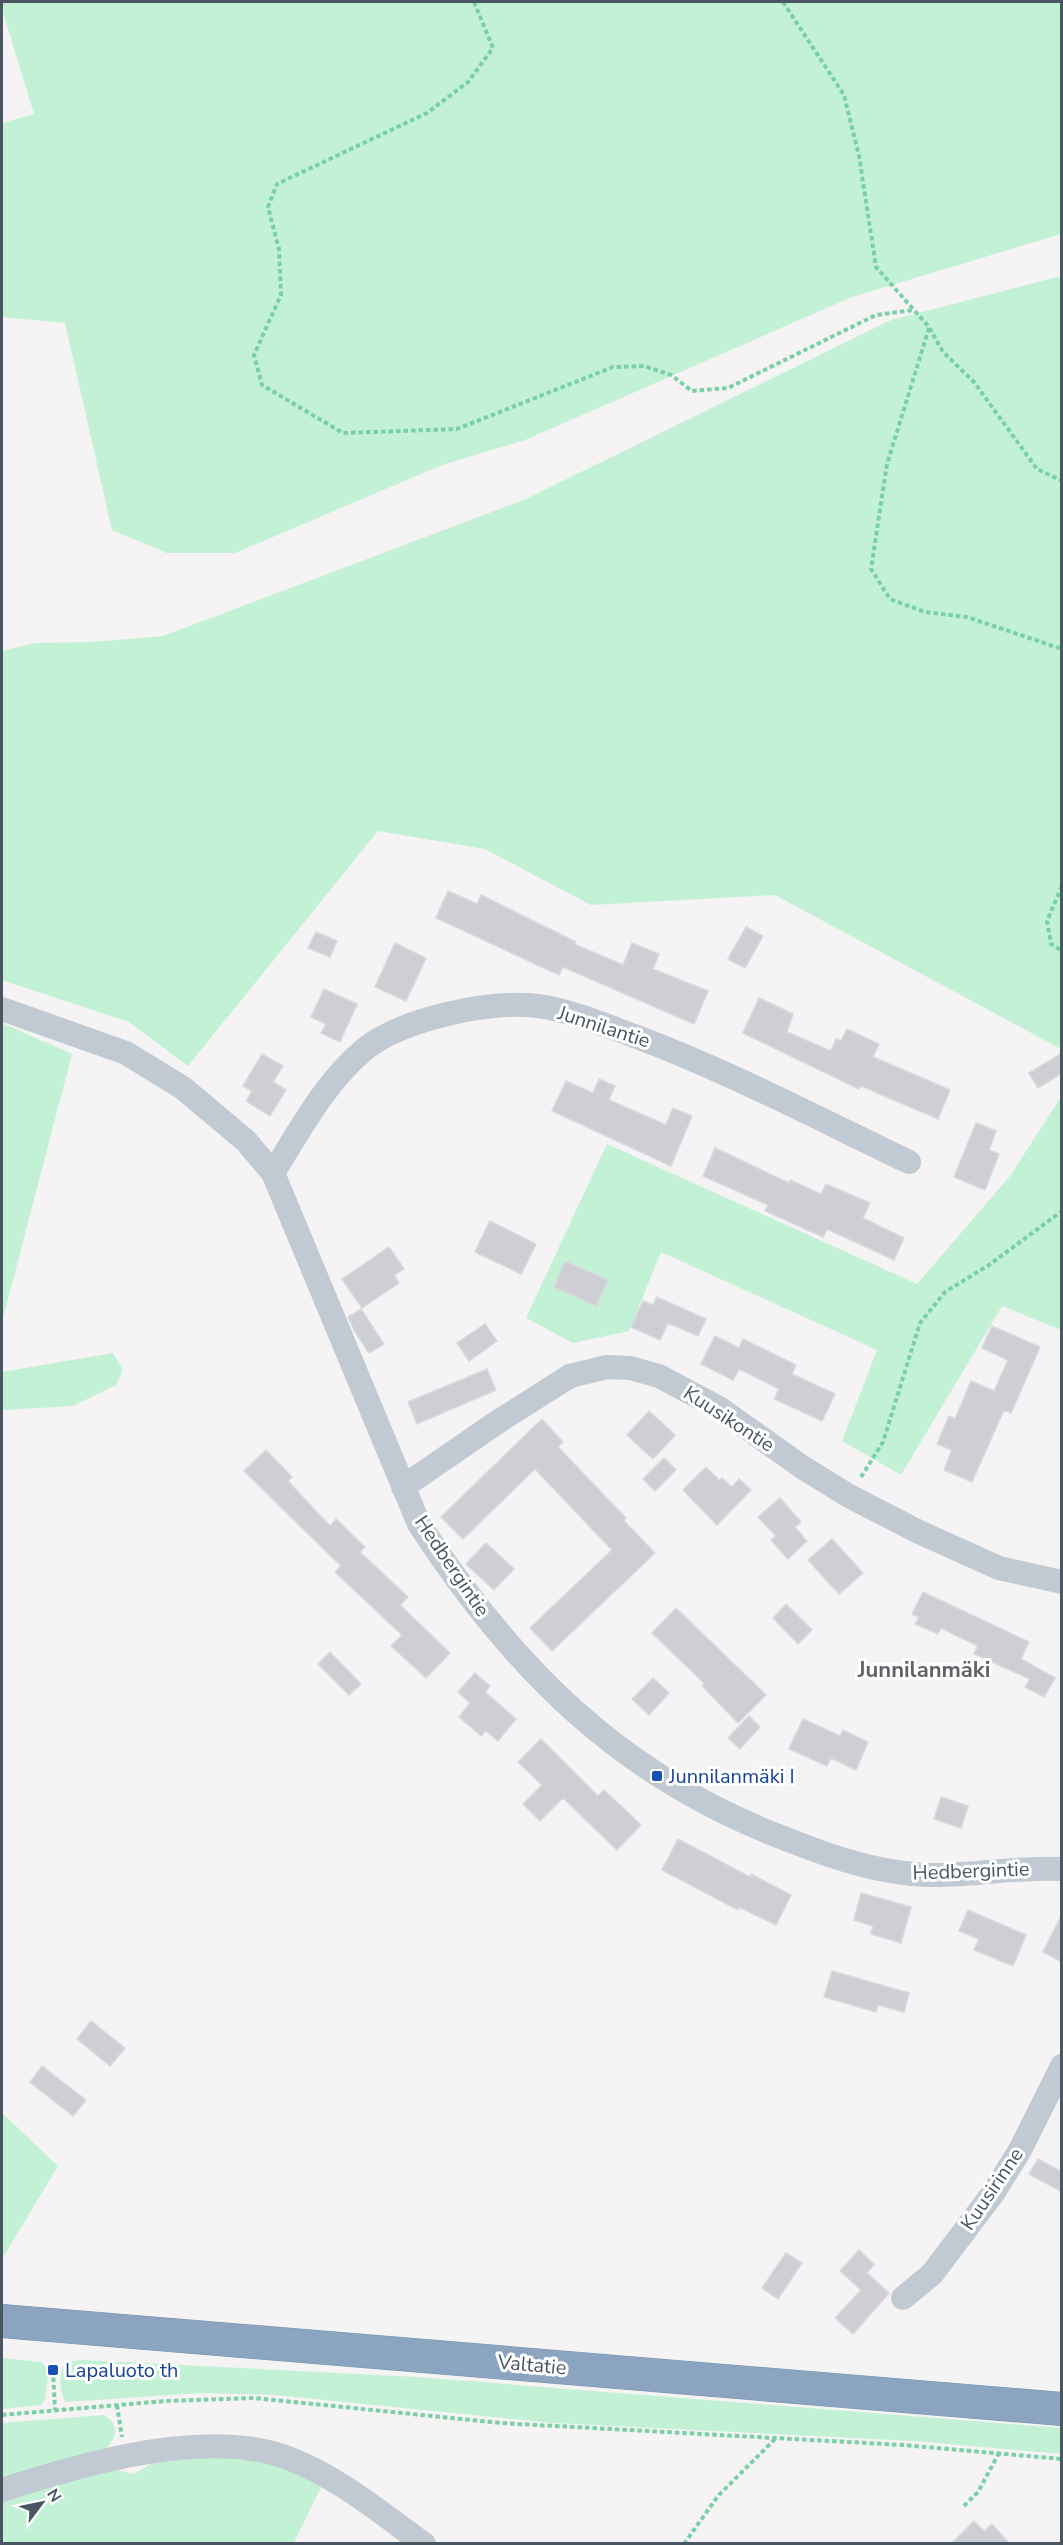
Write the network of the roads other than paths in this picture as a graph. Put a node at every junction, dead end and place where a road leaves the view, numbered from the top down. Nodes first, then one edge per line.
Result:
1 (2, 1010) edge
2 (909, 1162) dead end
3 (273, 1173) junction
4 (403, 1487) junction
5 (1062, 1582) edge
6 (1062, 1869) edge
7 (1062, 2066) edge
8 (903, 2298) dead end
9 (2, 2321) edge
10 (1062, 2409) edge
11 (2, 2490) edge
12 (424, 2544) edge

1 - 3 street, Hedbergintie
2 - 3 street, Junnilantie
3 - 4 street, Hedbergintie
4 - 5 street, Kuusikontie
4 - 6 street, Hedbergintie
7 - 8 street, Kuusirinne
9 - 10 highway, Valtatie
11 - 12 street

